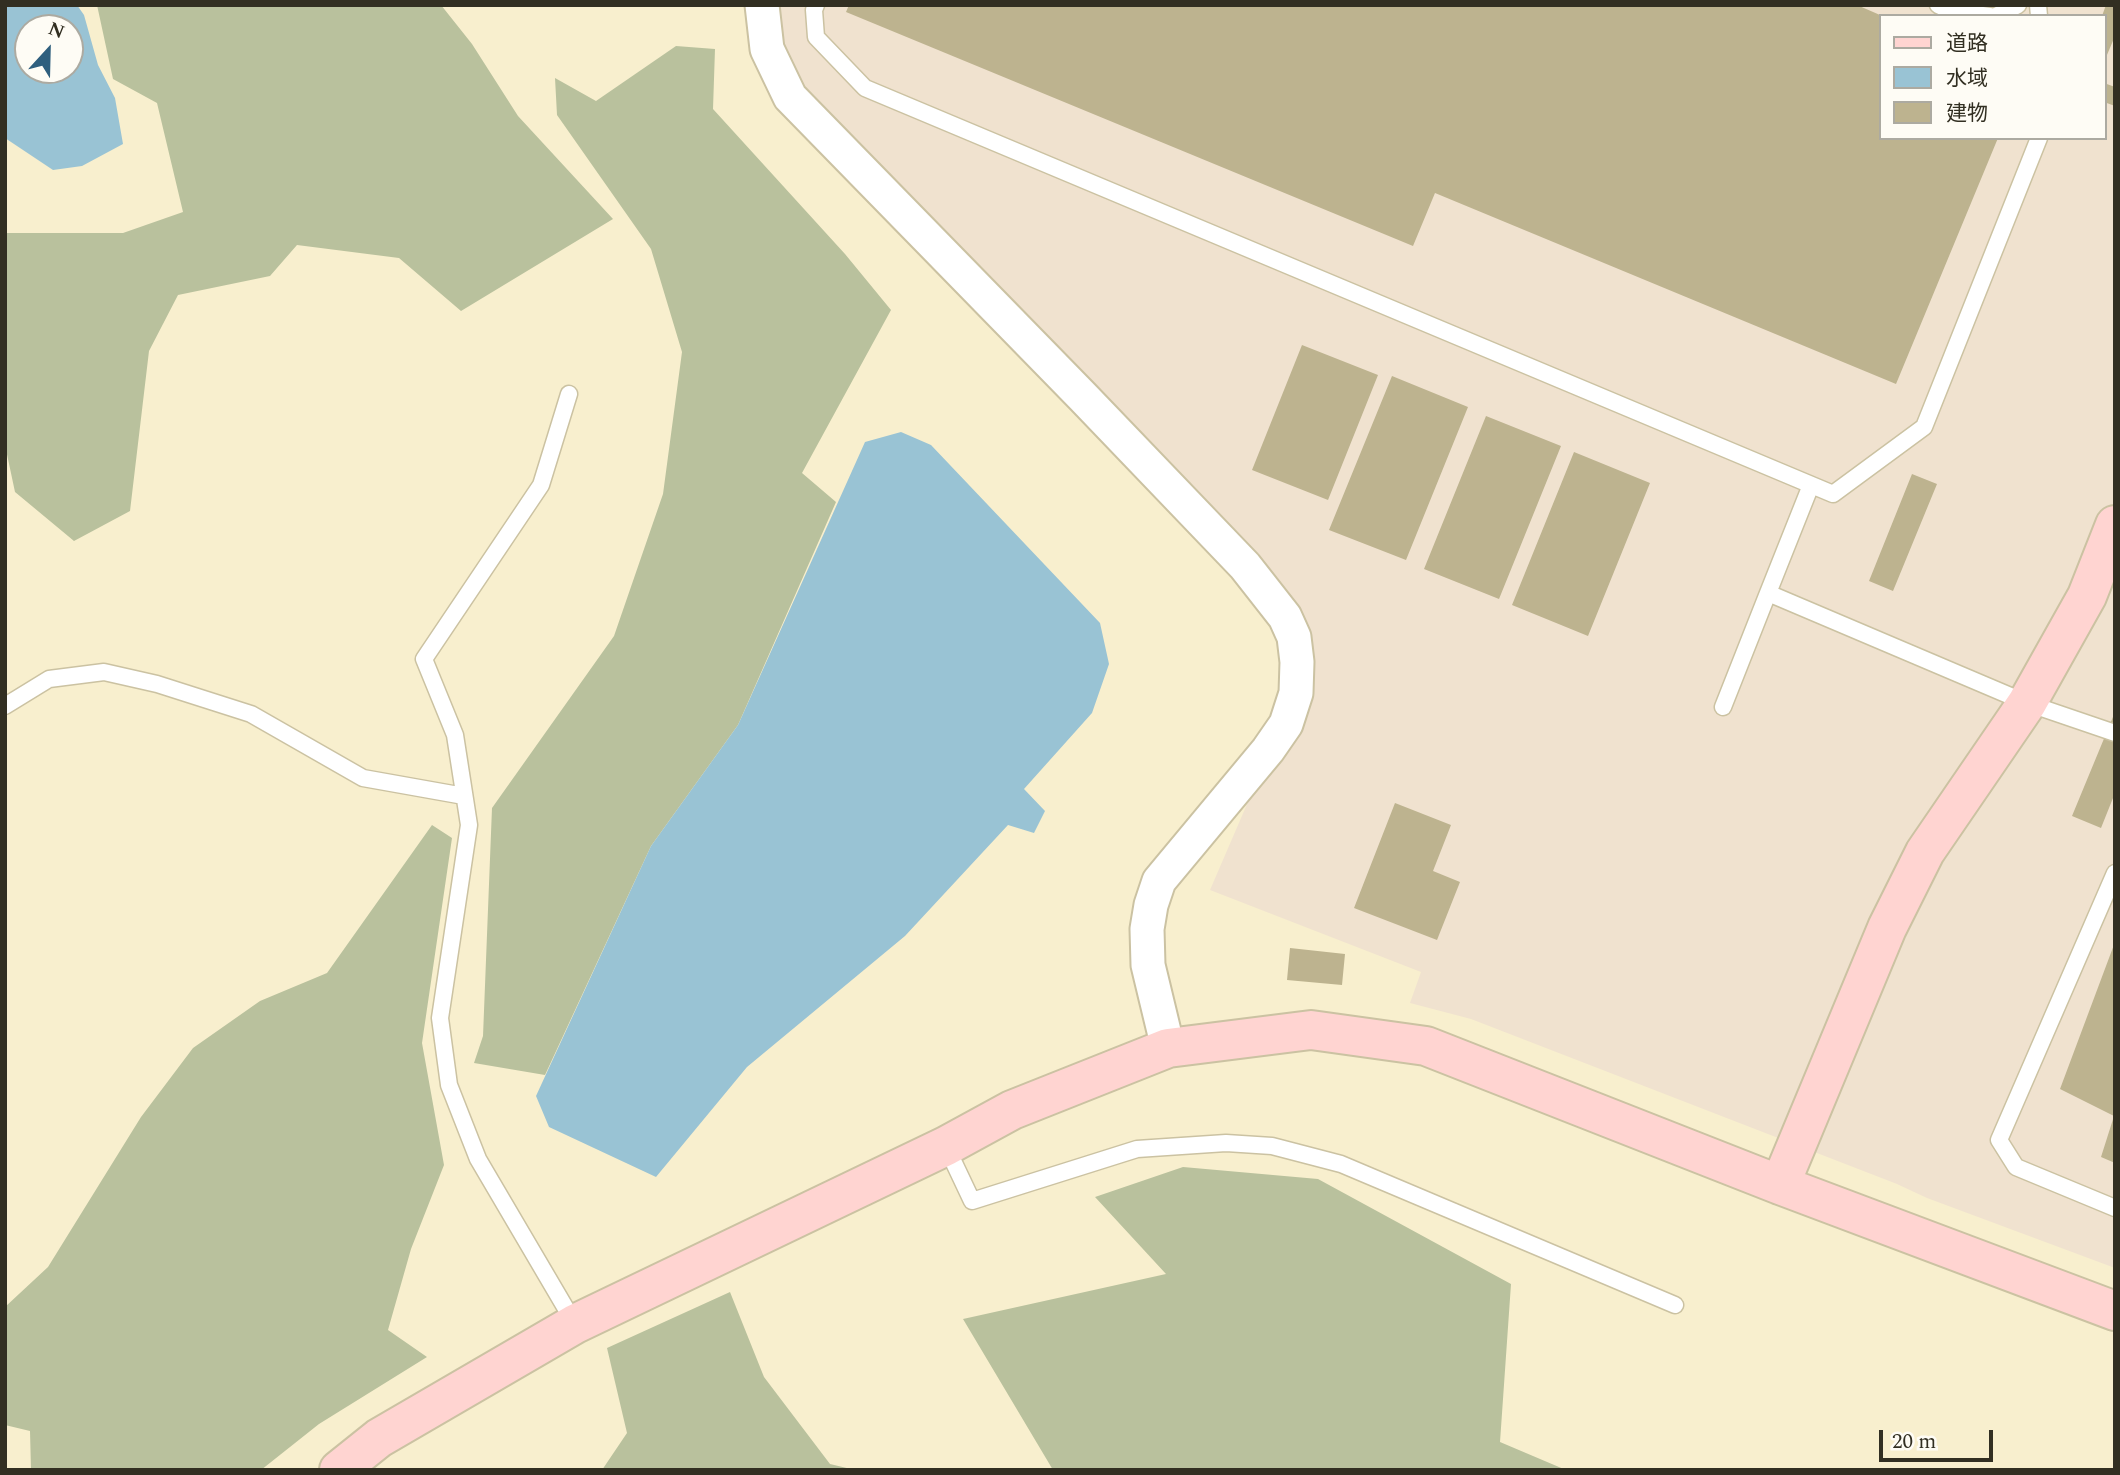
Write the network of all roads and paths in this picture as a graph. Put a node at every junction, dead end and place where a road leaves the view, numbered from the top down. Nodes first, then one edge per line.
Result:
1 (762, 5) edge
2 (816, 5) edge
3 (1938, 5) edge
4 (2018, 5) edge
5 (1974, 14) edge
6 (2000, 14) edge
7 (2038, 140) edge
8 (569, 394) dead end
9 (1811, 485) junction
10 (2115, 525) edge
11 (1768, 593) junction
12 (2027, 703) junction
13 (5, 706) edge
14 (1723, 707) dead end
15 (2115, 733) edge
16 (464, 796) junction
17 (2115, 873) edge
18 (1168, 1048) junction
19 (946, 1146) junction
20 (1780, 1185) junction
21 (2115, 1208) edge
22 (1675, 1304) dead end
23 (2115, 1311) edge
24 (575, 1324) junction
25 (339, 1470) edge

1 - 18 street
2 - 9 lane
3 - 5 lane
4 - 6 lane
7 - 9 lane
8 - 16 lane
9 - 11 lane
10 - 12 street
11 - 12 lane
11 - 14 lane
12 - 15 lane
12 - 20 street
13 - 16 lane
16 - 24 lane
17 - 21 lane
18 - 19 street
18 - 20 street
19 - 22 lane
19 - 24 street
20 - 23 street
24 - 25 street

